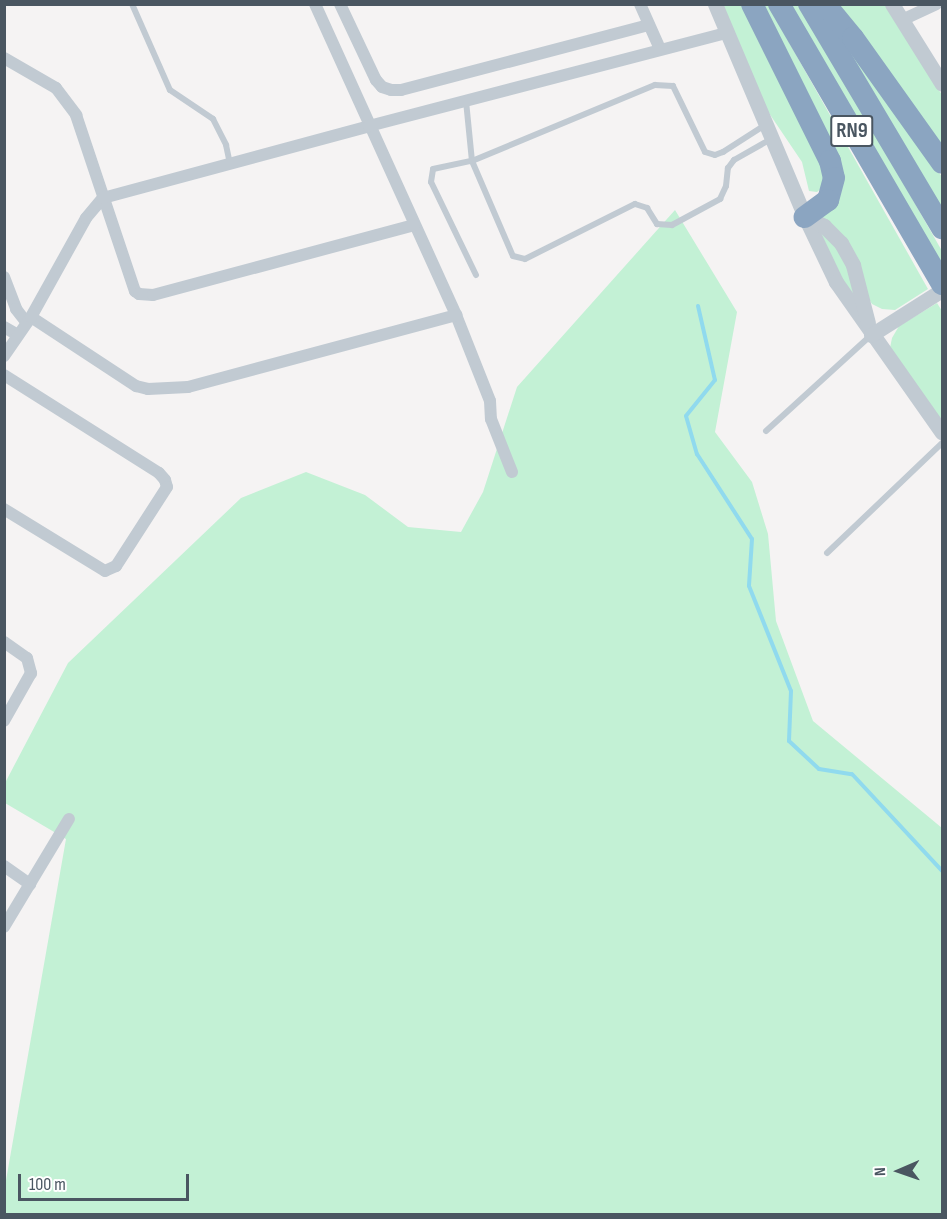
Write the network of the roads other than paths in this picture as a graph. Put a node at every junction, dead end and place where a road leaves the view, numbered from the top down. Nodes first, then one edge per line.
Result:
1 (132, 4) edge
2 (315, 4) edge
3 (340, 4) edge
4 (640, 4) edge
5 (715, 4) edge
6 (752, 4) edge
7 (779, 4) edge
8 (809, 4) edge
9 (825, 4) edge
10 (892, 4) edge
11 (937, 4) edge
12 (902, 20) junction
13 (649, 26) junction
14 (726, 33) junction
15 (660, 49) junction
16 (4, 58) edge
17 (942, 84) edge
18 (466, 100) junction
19 (765, 124) junction
20 (369, 126) junction
21 (772, 139) junction
22 (472, 161) junction
23 (942, 163) edge
24 (230, 164) junction
25 (103, 198) junction
26 (805, 217) junction
27 (414, 225) junction
28 (942, 228) edge
29 (476, 275) dead end
30 (4, 277) edge
31 (942, 284) edge
32 (942, 290) edge
33 (456, 315) junction
34 (29, 319) junction
35 (4, 327) edge
36 (18, 335) junction
37 (871, 335) junction
38 (4, 356) edge
39 (4, 375) edge
40 (766, 431) dead end
41 (942, 433) edge
42 (942, 443) edge
43 (512, 472) dead end
44 (4, 509) edge
45 (827, 553) dead end
46 (4, 642) edge
47 (4, 721) edge
48 (69, 819) dead end
49 (4, 866) edge
50 (30, 884) junction
51 (4, 927) edge

1 - 24 lane
2 - 20 street
3 - 13 street
4 - 13 street
5 - 14 street
6 - 26 highway
7 - 31 highway, RN9
8 - 28 highway, RN9
9 - 23 highway
10 - 12 street
11 - 12 street
12 - 17 street
13 - 15 street
14 - 15 street
14 - 19 street
15 - 18 street
16 - 25 street
18 - 20 street
18 - 22 lane
19 - 21 street
19 - 22 lane
20 - 24 street
20 - 27 street
21 - 22 lane
21 - 26 street
22 - 29 lane
24 - 25 street
25 - 27 street
25 - 34 street
26 - 37 street
26 - 37 street
27 - 33 street
30 - 34 street
32 - 37 street
33 - 34 street
33 - 43 street
34 - 36 street
35 - 36 street
36 - 38 street
37 - 40 lane
37 - 41 street
39 - 44 street
42 - 45 lane
46 - 47 street
48 - 50 street
49 - 50 street
50 - 51 street

